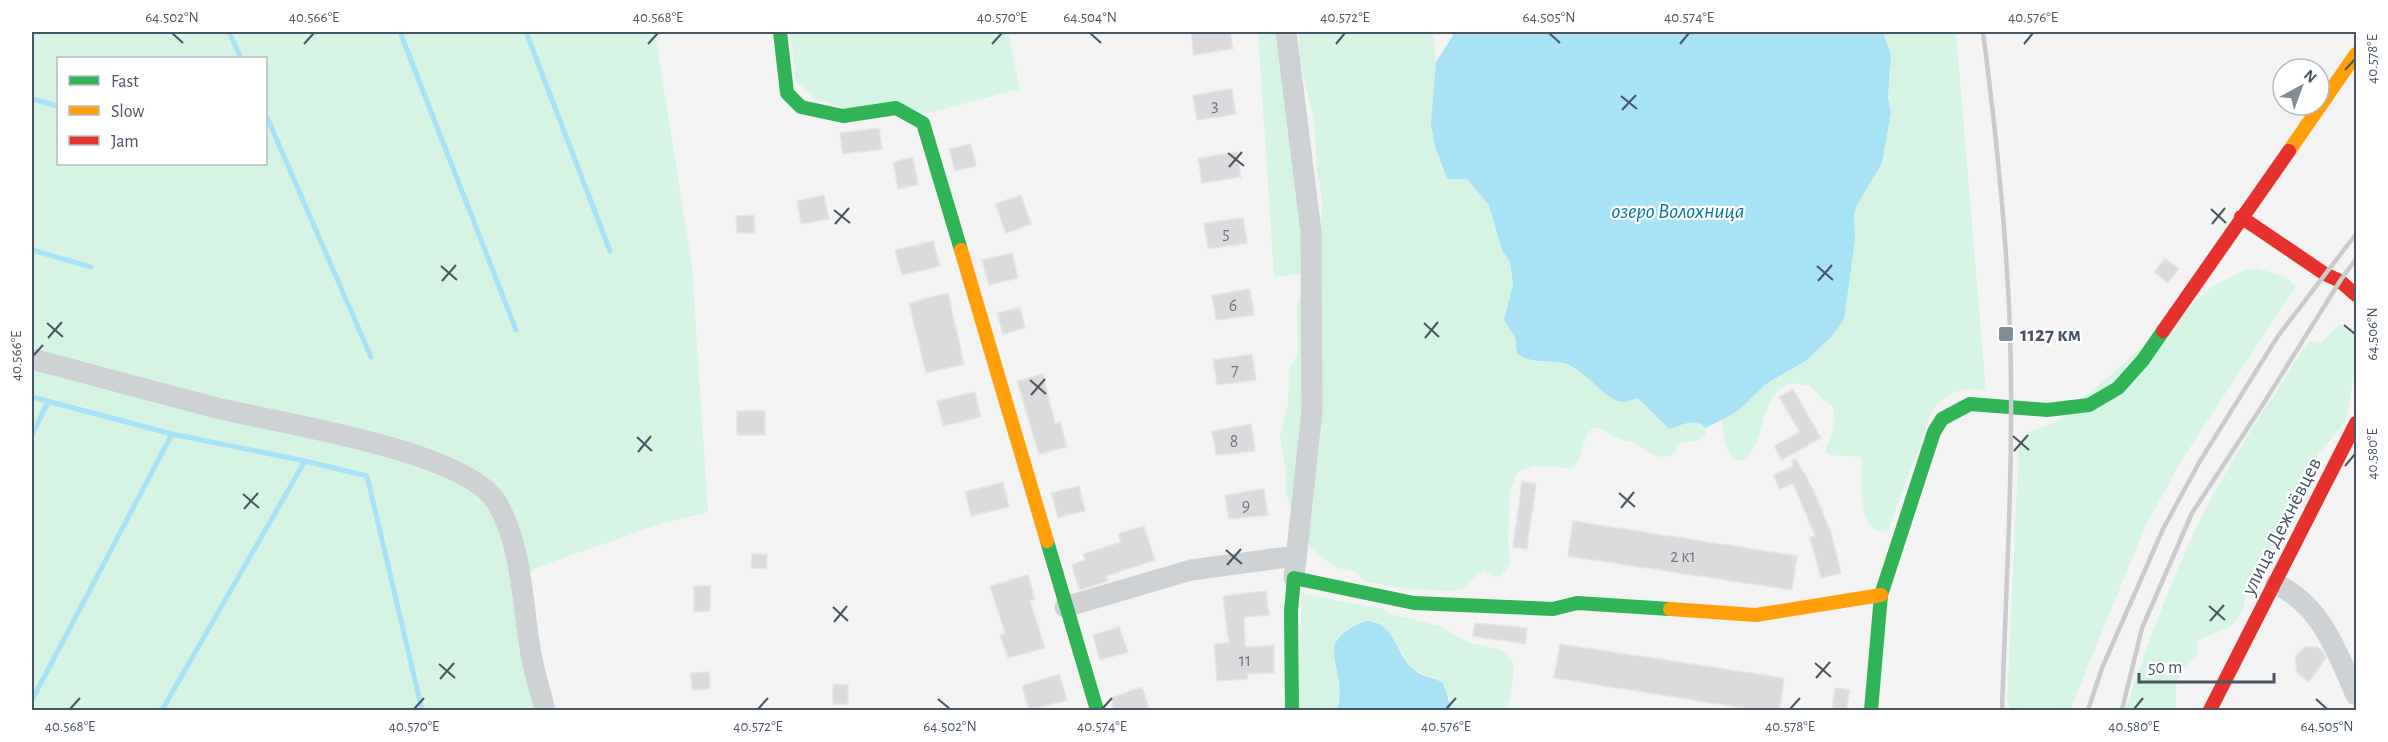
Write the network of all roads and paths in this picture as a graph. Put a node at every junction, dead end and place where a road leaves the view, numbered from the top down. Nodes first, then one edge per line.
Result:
1 (780, 32) edge
2 (1286, 32) edge
3 (2356, 54) edge
4 (2241, 217) junction
5 (2356, 295) edge
6 (32, 359) edge
7 (2356, 423) edge
8 (1296, 556) junction
9 (1293, 578) junction
10 (2276, 584) junction
11 (1881, 595) junction
12 (1065, 607) junction
13 (2356, 695) edge
14 (545, 711) edge
15 (1097, 711) edge
16 (1292, 711) edge
17 (1871, 711) edge
18 (2210, 711) edge

1 - 12 street
2 - 8 street
3 - 4 street
4 - 5 street
4 - 11 street
6 - 14 street
7 - 10 street, улица Дежнёвцев
8 - 9 street
8 - 12 street
9 - 11 street
9 - 16 street
10 - 13 street
10 - 18 street, улица Дежнёвцев
11 - 17 street
12 - 15 street

